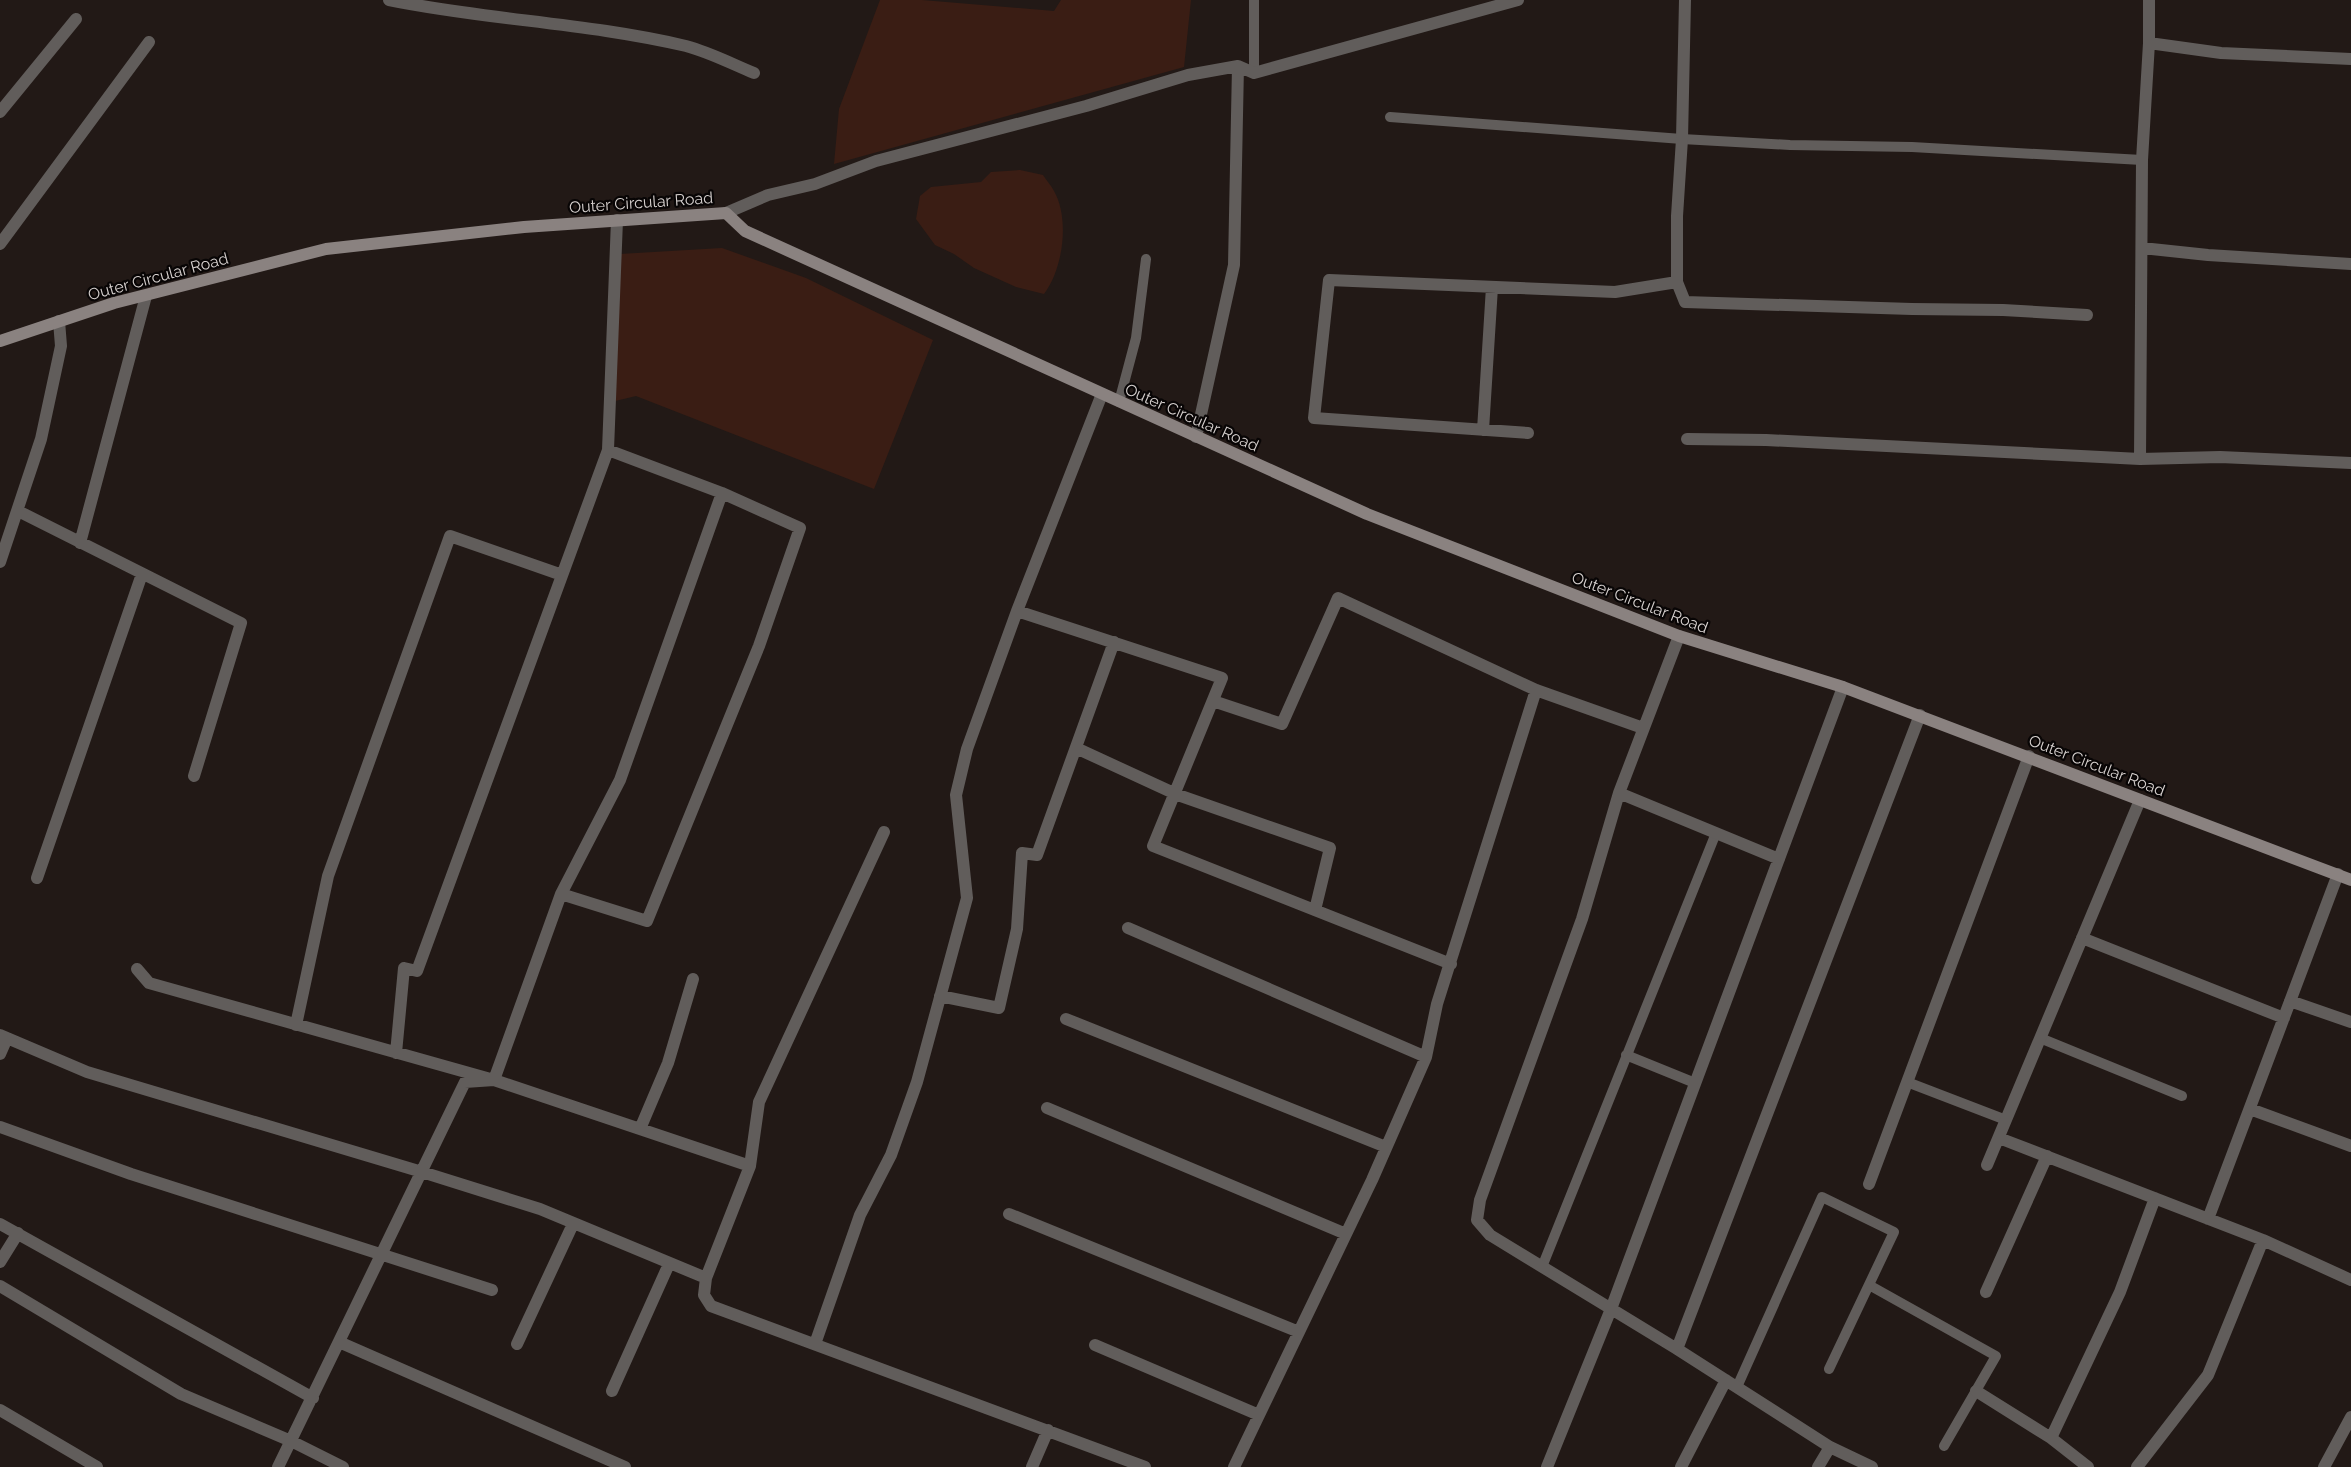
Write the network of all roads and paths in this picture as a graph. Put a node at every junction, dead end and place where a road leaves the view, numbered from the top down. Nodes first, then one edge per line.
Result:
1 (389, 0) edge
2 (1254, 0) edge
3 (1518, 0) edge
4 (1685, 0) edge
5 (2148, 0) edge
6 (76, 19) dead end
7 (149, 42) dead end
8 (2150, 43) junction
9 (2351, 59) edge
10 (1238, 66) junction
11 (754, 73) dead end
12 (1254, 73) junction
13 (0, 112) edge
14 (1390, 117) dead end
15 (1682, 139) junction
16 (2142, 160) junction
17 (726, 213) junction
18 (617, 220) junction
19 (0, 244) edge
20 (2142, 248) junction
21 (1146, 259) dead end
22 (2351, 264) edge
23 (1677, 282) junction
24 (1492, 287) junction
25 (146, 296) junction
26 (2087, 315) dead end
27 (59, 321) junction
28 (0, 341) edge
29 (1101, 394) junction
30 (1119, 402) junction
31 (1483, 430) junction
32 (1528, 433) dead end
33 (1196, 437) junction
34 (1687, 439) dead end
35 (608, 450) junction
36 (2140, 459) junction
37 (2351, 463) edge
38 (722, 493) junction
39 (18, 511) junction
40 (80, 543) junction
41 (0, 562) edge
42 (142, 574) junction
43 (562, 575) junction
44 (1017, 611) junction
45 (1679, 636) junction
46 (1114, 642) junction
47 (1843, 687) junction
48 (1536, 690) junction
49 (1213, 701) junction
50 (1920, 715) junction
51 (1643, 728) junction
52 (1076, 748) junction
53 (2029, 756) junction
54 (194, 776) dead end
55 (1174, 793) junction
56 (1618, 793) junction
57 (2140, 800) junction
58 (884, 832) dead end
59 (1716, 833) junction
60 (1779, 859) junction
61 (2338, 874) junction
62 (37, 878) dead end
63 (2351, 880) edge
64 (561, 894) junction
65 (1315, 910) junction
66 (1128, 928) dead end
67 (2082, 938) junction
68 (1451, 964) junction
69 (137, 969) dead end
70 (693, 979) dead end
71 (940, 996) junction
72 (2290, 1001) junction
73 (2284, 1018) junction
74 (1066, 1019) dead end
75 (2351, 1022) edge
76 (296, 1024) junction
77 (3, 1037) edge
78 (2040, 1038) junction
79 (396, 1053) junction
80 (0, 1054) edge
81 (1626, 1055) junction
82 (1426, 1058) junction
83 (494, 1080) junction
84 (1907, 1082) junction
85 (1695, 1083) junction
86 (2182, 1096) dead end
87 (1047, 1108) dead end
88 (2250, 1109) junction
89 (2006, 1120) junction
90 (0, 1127) edge
91 (640, 1129) junction
92 (1999, 1138) junction
93 (2351, 1146) edge
94 (1386, 1147) junction
95 (2047, 1156) junction
96 (1987, 1165) dead end
97 (750, 1166) junction
98 (422, 1172) junction
99 (1869, 1184) dead end
100 (2155, 1198) junction
101 (1009, 1214) dead end
102 (2208, 1219) junction
103 (0, 1224) edge
104 (573, 1224) junction
105 (18, 1233) junction
106 (1346, 1234) junction
107 (2263, 1240) junction
108 (382, 1254) junction
109 (0, 1262) edge
110 (669, 1264) junction
111 (1542, 1267) junction
112 (706, 1278) junction
113 (2351, 1280) edge
114 (1869, 1285) junction
115 (0, 1286) edge
116 (492, 1290) dead end
117 (1986, 1292) dead end
118 (1611, 1309) junction
119 (1299, 1332) junction
120 (339, 1342) junction
121 (517, 1344) dead end
122 (815, 1344) junction
123 (1095, 1345) dead end
124 (1677, 1349) junction
125 (1829, 1369) dead end
126 (1731, 1384) junction
127 (612, 1391) dead end
128 (1976, 1391) junction
129 (313, 1398) junction
130 (0, 1410) edge
131 (1259, 1416) junction
132 (2349, 1425) edge
133 (1048, 1430) junction
134 (2051, 1438) junction
135 (291, 1441) junction
136 (1944, 1446) dead end
137 (1830, 1447) junction
138 (97, 1467) edge
139 (278, 1467) edge
140 (342, 1467) edge
141 (624, 1467) edge
142 (1032, 1467) edge
143 (1145, 1467) edge
144 (1234, 1467) edge
145 (1547, 1467) edge
146 (1681, 1467) edge
147 (1818, 1467) edge
148 (1872, 1467) edge
149 (2088, 1467) edge
150 (2137, 1467) edge
151 (2324, 1467) edge

1 - 11 street
2 - 12 lane
3 - 12 street
4 - 15 street
5 - 8 street
6 - 13 street
7 - 19 street
8 - 9 street
8 - 16 street
10 - 12 street
10 - 17 street
10 - 33 street
14 - 15 lane
15 - 16 lane
15 - 23 street
16 - 20 street
17 - 18 main road, Outer Circular Road
17 - 29 main road, Outer Circular Road
18 - 25 main road, Outer Circular Road
18 - 35 street
20 - 22 street
20 - 36 street
21 - 30 lane
23 - 24 street
23 - 26 street
24 - 31 street
24 - 31 street
25 - 27 main road, Outer Circular Road
25 - 40 street
27 - 28 main road, Outer Circular Road
27 - 39 street
29 - 30 main road, Outer Circular Road
29 - 44 street
30 - 33 main road, Outer Circular Road
31 - 32 street
33 - 45 main road, Outer Circular Road
34 - 36 street
35 - 38 street
35 - 43 street
36 - 37 street
38 - 64 street
38 - 64 street
39 - 40 street
39 - 41 street
40 - 42 street
42 - 54 street
42 - 62 street
43 - 76 street
43 - 79 street
44 - 46 street
44 - 71 street
45 - 47 main road, Outer Circular Road
45 - 51 street
46 - 49 street
46 - 52 street
47 - 50 main road, Outer Circular Road
47 - 60 street
48 - 49 street
48 - 51 street
48 - 68 street
49 - 55 street
50 - 53 main road, Outer Circular Road
50 - 124 street
51 - 56 street
52 - 55 street
52 - 71 street
53 - 57 main road, Outer Circular Road
53 - 84 street
55 - 65 street
55 - 65 street
56 - 59 street
56 - 111 street
57 - 61 main road, Outer Circular Road
57 - 67 street
58 - 97 street
59 - 60 street
59 - 81 lane
60 - 85 street
61 - 63 main road, Outer Circular Road
61 - 72 street
64 - 83 street
65 - 68 street
66 - 82 street
67 - 73 street
67 - 78 street
68 - 82 street
69 - 76 street
70 - 91 street
71 - 122 street
72 - 73 street
72 - 75 street
73 - 88 street
74 - 94 street
76 - 79 street
77 - 80 street
77 - 98 street
78 - 86 lane
78 - 89 street
79 - 83 street
81 - 85 lane
81 - 111 lane
82 - 94 street
83 - 91 street
83 - 98 street
84 - 89 lane
84 - 99 street
85 - 118 street
87 - 106 street
88 - 93 street
88 - 102 street
89 - 92 street
90 - 108 street
91 - 97 street
92 - 95 street
92 - 96 street
94 - 106 street
95 - 100 street
95 - 117 street
97 - 112 street
98 - 104 street
98 - 108 street
100 - 102 street
100 - 134 street
101 - 119 street
102 - 107 street
103 - 105 street
104 - 110 street
104 - 121 street
105 - 109 street
105 - 129 street
106 - 119 street
107 - 113 street
107 - 150 street
108 - 116 street
108 - 120 street
110 - 112 street
110 - 127 street
111 - 118 street
112 - 122 street
114 - 125 lane
114 - 126 lane
114 - 128 lane
115 - 135 street
118 - 124 street
118 - 145 street
119 - 131 street
120 - 129 street
120 - 141 street
122 - 133 street
123 - 131 street
124 - 126 street
126 - 137 street
126 - 146 street
128 - 134 street
128 - 136 lane
129 - 135 street
130 - 138 street
131 - 144 street
132 - 151 street
133 - 142 street
133 - 143 street
134 - 149 street
135 - 139 street
135 - 140 street
137 - 147 street
137 - 148 street

